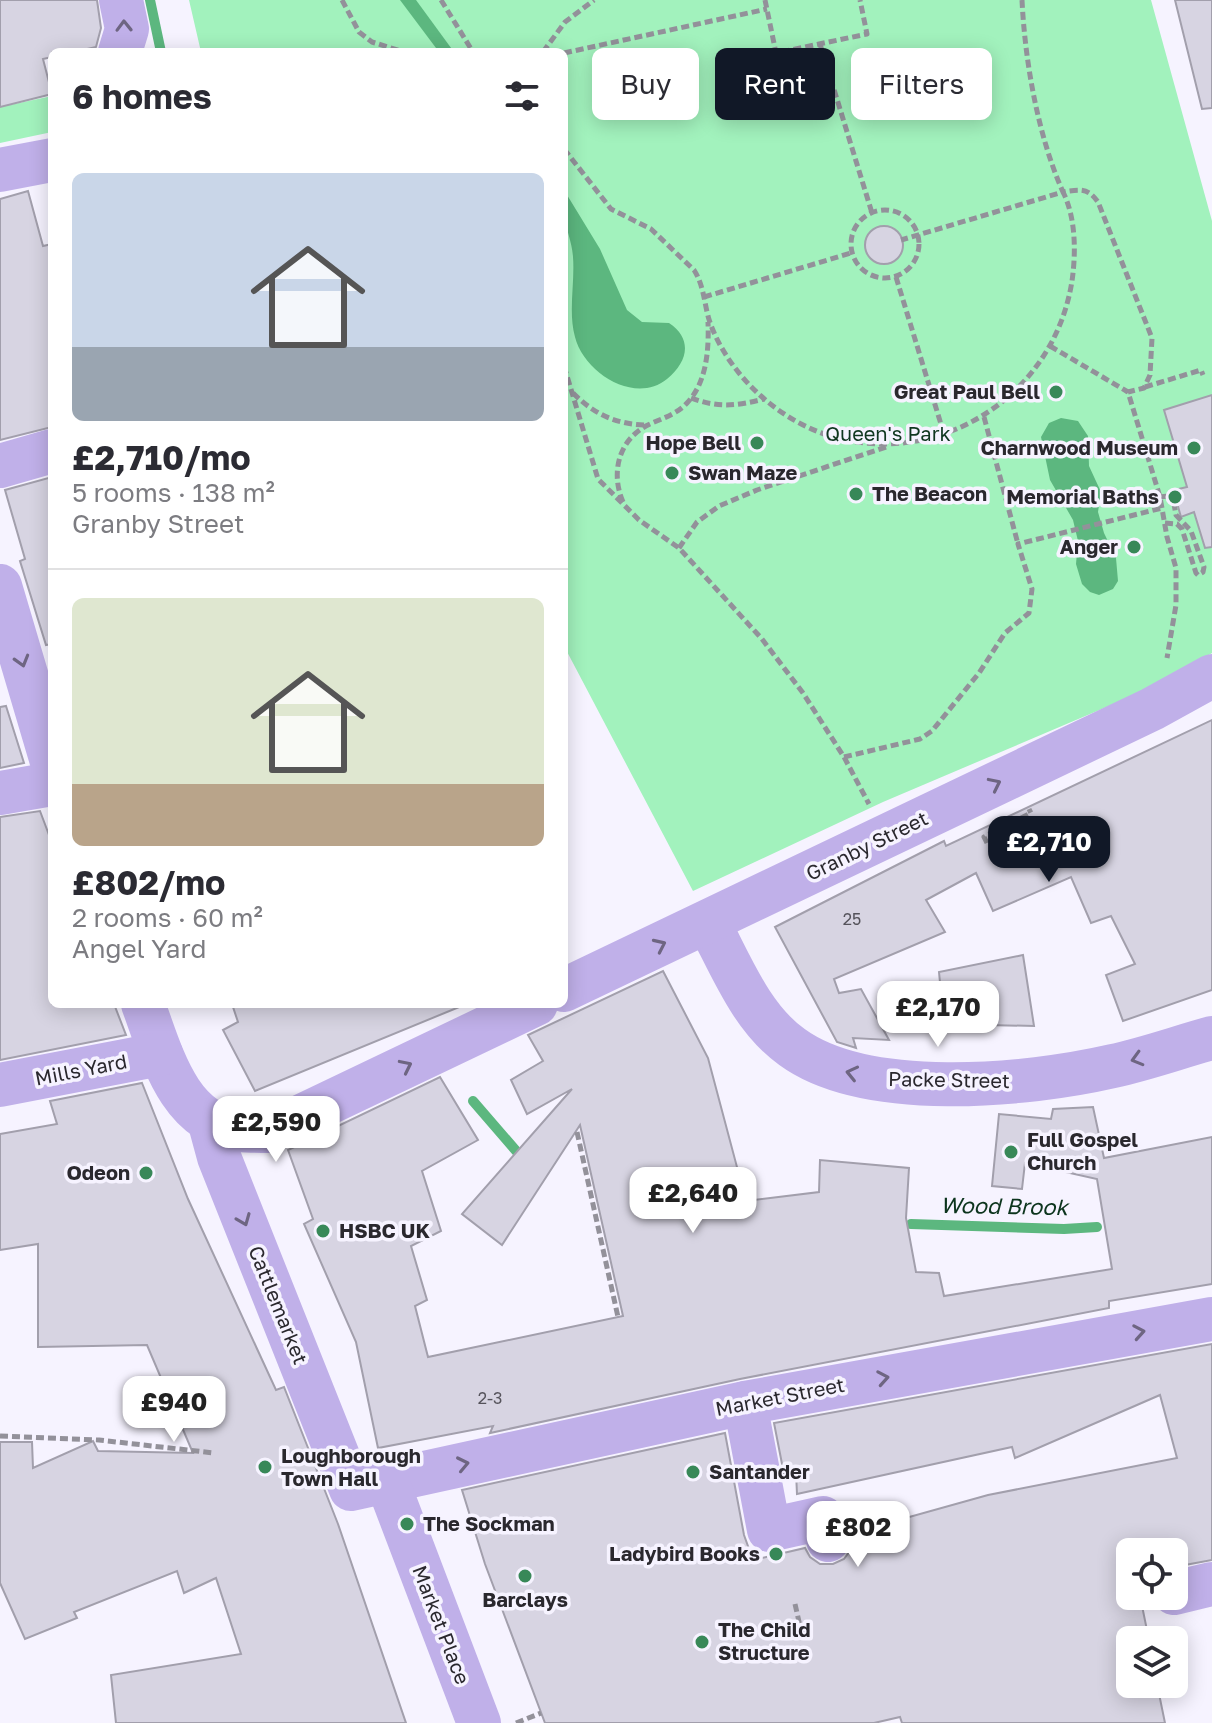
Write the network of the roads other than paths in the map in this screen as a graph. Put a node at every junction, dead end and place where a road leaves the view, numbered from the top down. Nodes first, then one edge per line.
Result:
1 (121, 0) edge
2 (121, 48) edge
3 (48, 161) edge
4 (0, 170) edge
5 (48, 452) edge
6 (0, 466) edge
7 (0, 586) edge
8 (1212, 676) edge
9 (48, 751) edge
10 (48, 763) edge
11 (0, 793) edge
12 (708, 922) junction
13 (568, 986) edge
14 (144, 1008) edge
15 (520, 1008) edge
16 (1212, 1038) edge
17 (161, 1054) junction
18 (0, 1085) edge
19 (209, 1120) junction
20 (1212, 1319) edge
21 (745, 1403) junction
22 (369, 1485) junction
23 (828, 1540) dead end
24 (1212, 1584) edge
25 (1188, 1590) edge
26 (479, 1723) edge

2 -> 1 street
3 - 4 street
5 - 6 street
7 -> 9 street
12 -> 8 street, Granby Street
10 - 11 street
13 -> 12 street, Granby Street
16 -> 12 street, Packe Street
14 - 17 street
19 -> 15 street
17 - 18 street, Mills Yard
17 - 19 street
19 -> 22 street, Cattlemarket
21 -> 20 street, Market Street
22 -> 21 street, Market Street
21 - 23 street
22 - 26 street, Market Place
24 - 25 street

